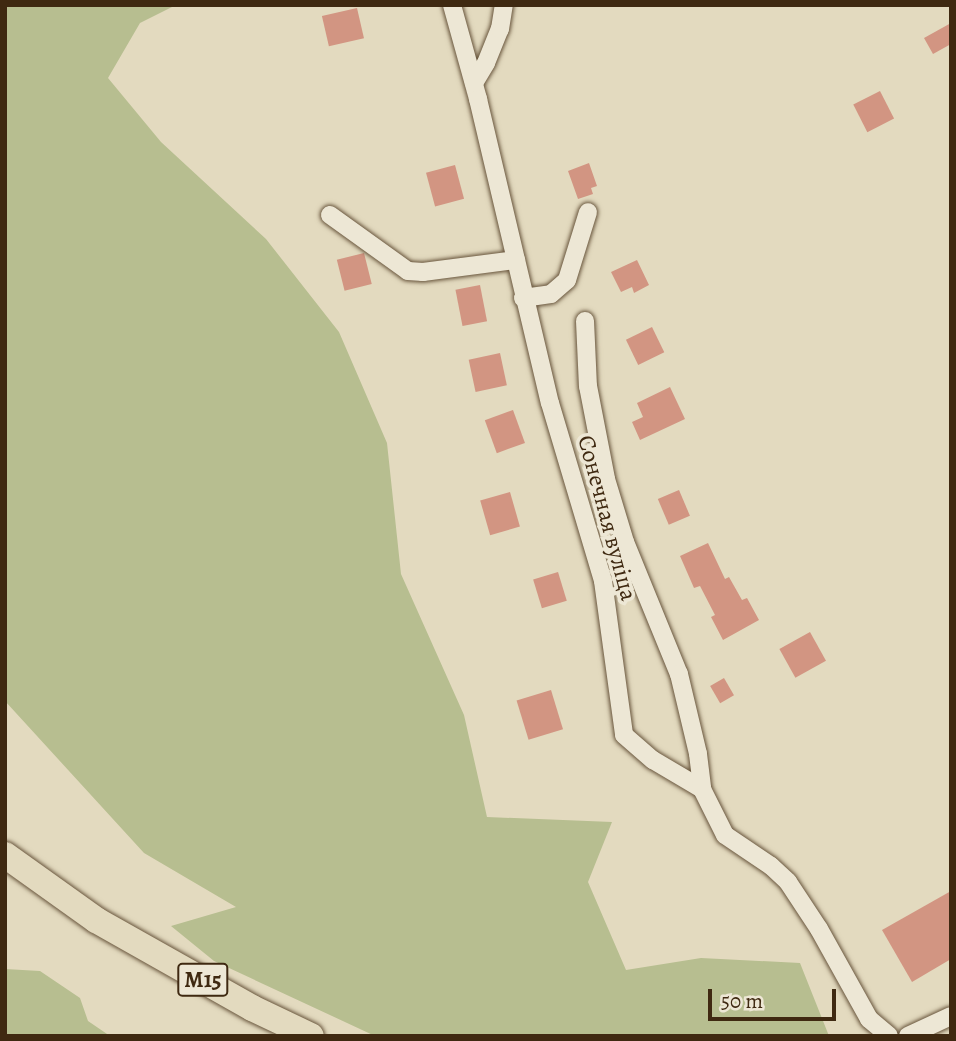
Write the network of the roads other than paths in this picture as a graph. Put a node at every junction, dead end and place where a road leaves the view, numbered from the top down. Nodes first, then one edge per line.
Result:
1 (452, 5) edge
2 (504, 5) edge
3 (474, 83) junction
4 (588, 212) dead end
5 (330, 215) dead end
6 (516, 260) junction
7 (523, 298) junction
8 (585, 321) dead end
9 (702, 789) junction
10 (5, 855) edge
11 (951, 1016) edge
12 (886, 1034) edge
13 (311, 1036) edge
14 (908, 1036) edge

1 - 3 street, Сонечная вуліца
2 - 3 street
3 - 6 street, Сонечная вуліца
4 - 7 street
5 - 6 street
6 - 7 street, Сонечная вуліца
7 - 9 street, Сонечная вуліца
8 - 9 street
9 - 12 street
10 - 13 highway, М15
11 - 14 street

